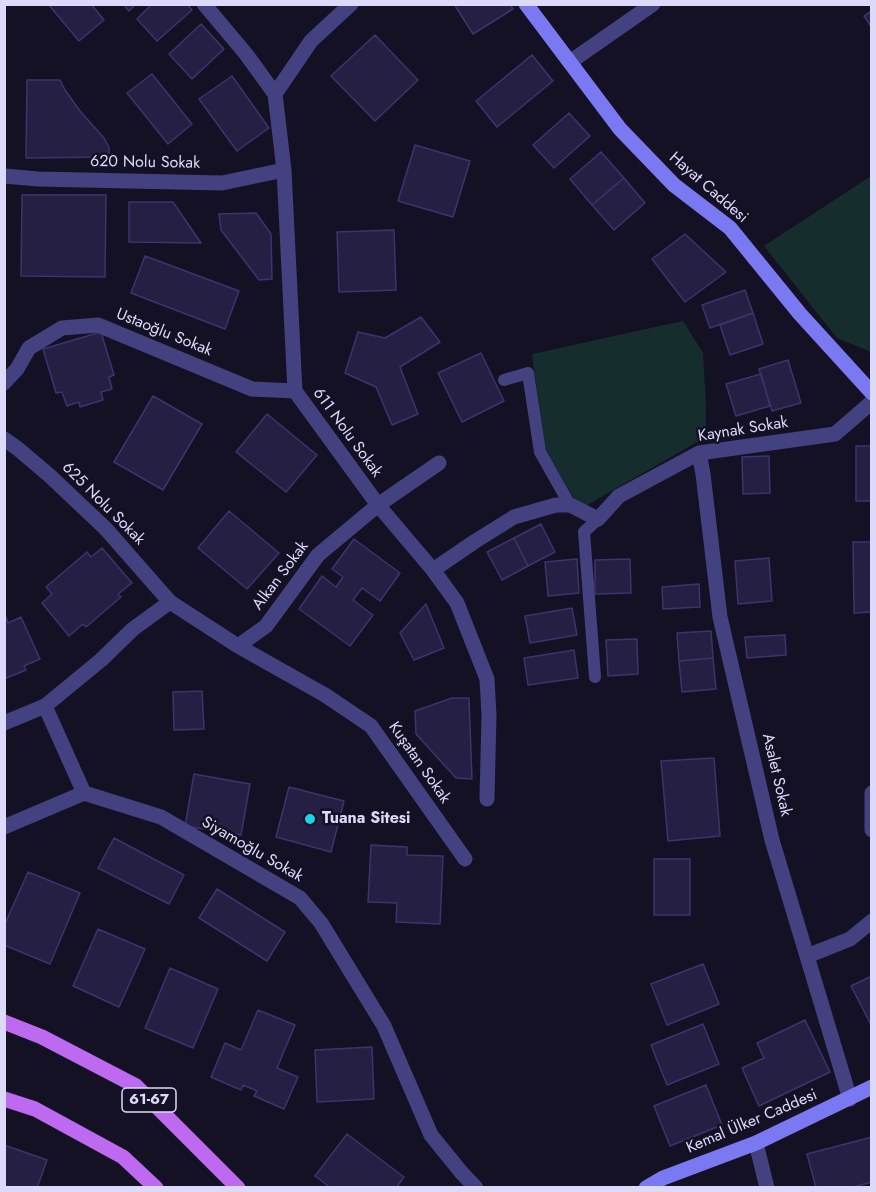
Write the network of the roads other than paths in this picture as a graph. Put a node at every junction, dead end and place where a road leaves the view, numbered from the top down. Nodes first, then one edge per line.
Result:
1 (204, 4) edge
2 (351, 4) edge
3 (526, 4) edge
4 (653, 4) edge
5 (570, 62) junction
6 (275, 94) junction
7 (284, 170) junction
8 (4, 176) edge
9 (504, 380) dead end
10 (4, 382) edge
11 (295, 391) junction
12 (872, 393) edge
13 (872, 402) edge
14 (4, 439) edge
15 (699, 453) junction
16 (439, 464) dead end
17 (378, 505) junction
18 (570, 505) junction
19 (598, 519) junction
20 (433, 570) junction
21 (170, 602) junction
22 (238, 646) junction
23 (595, 677) dead end
24 (45, 706) junction
25 (4, 723) edge
26 (84, 793) junction
27 (872, 793) edge
28 (487, 799) dead end
29 (4, 827) edge
30 (872, 830) edge
31 (465, 859) dead end
32 (872, 921) edge
33 (807, 956) junction
34 (4, 1022) edge
35 (872, 1087) edge
36 (4, 1099) edge
37 (850, 1099) junction
38 (756, 1143) junction
39 (156, 1188) edge
40 (238, 1188) edge
41 (476, 1188) edge
42 (646, 1188) edge
43 (767, 1188) edge

1 - 6 street, 611 Nolu Sokak
2 - 6 street
3 - 5 street, Hayat Caddesi
4 - 5 street
5 - 12 street, Hayat Caddesi
6 - 7 street, 611 Nolu Sokak
7 - 8 street, 620 Nolu Sokak
7 - 11 street, 611 Nolu Sokak
9 - 18 lane
10 - 11 street, Ustaoğlu Sokak
11 - 17 street, 611 Nolu Sokak
13 - 15 street, Kaynak Sokak
14 - 21 street, 625 Nolu Sokak
15 - 19 street, Kaynak Sokak
15 - 33 street, Asalet Sokak
16 - 17 street, Alkan Sokak
17 - 20 street, 611 Nolu Sokak
17 - 22 street, Alkan Sokak
18 - 19 street
18 - 20 street
19 - 23 lane
20 - 28 street, 611 Nolu Sokak
21 - 22 street
21 - 24 street
22 - 31 street, Kuşatan Sokak
24 - 25 street
24 - 26 street
26 - 29 street
26 - 41 street, Siyamoğlu Sokak
27 - 30 street
32 - 33 street
33 - 37 street, Asalet Sokak
34 - 40 main road, 61-67
35 - 37 street, Kemal Ülker Caddesi
36 - 39 main road
37 - 38 street, Kemal Ülker Caddesi
38 - 42 street, Kemal Ülker Caddesi
38 - 43 street

